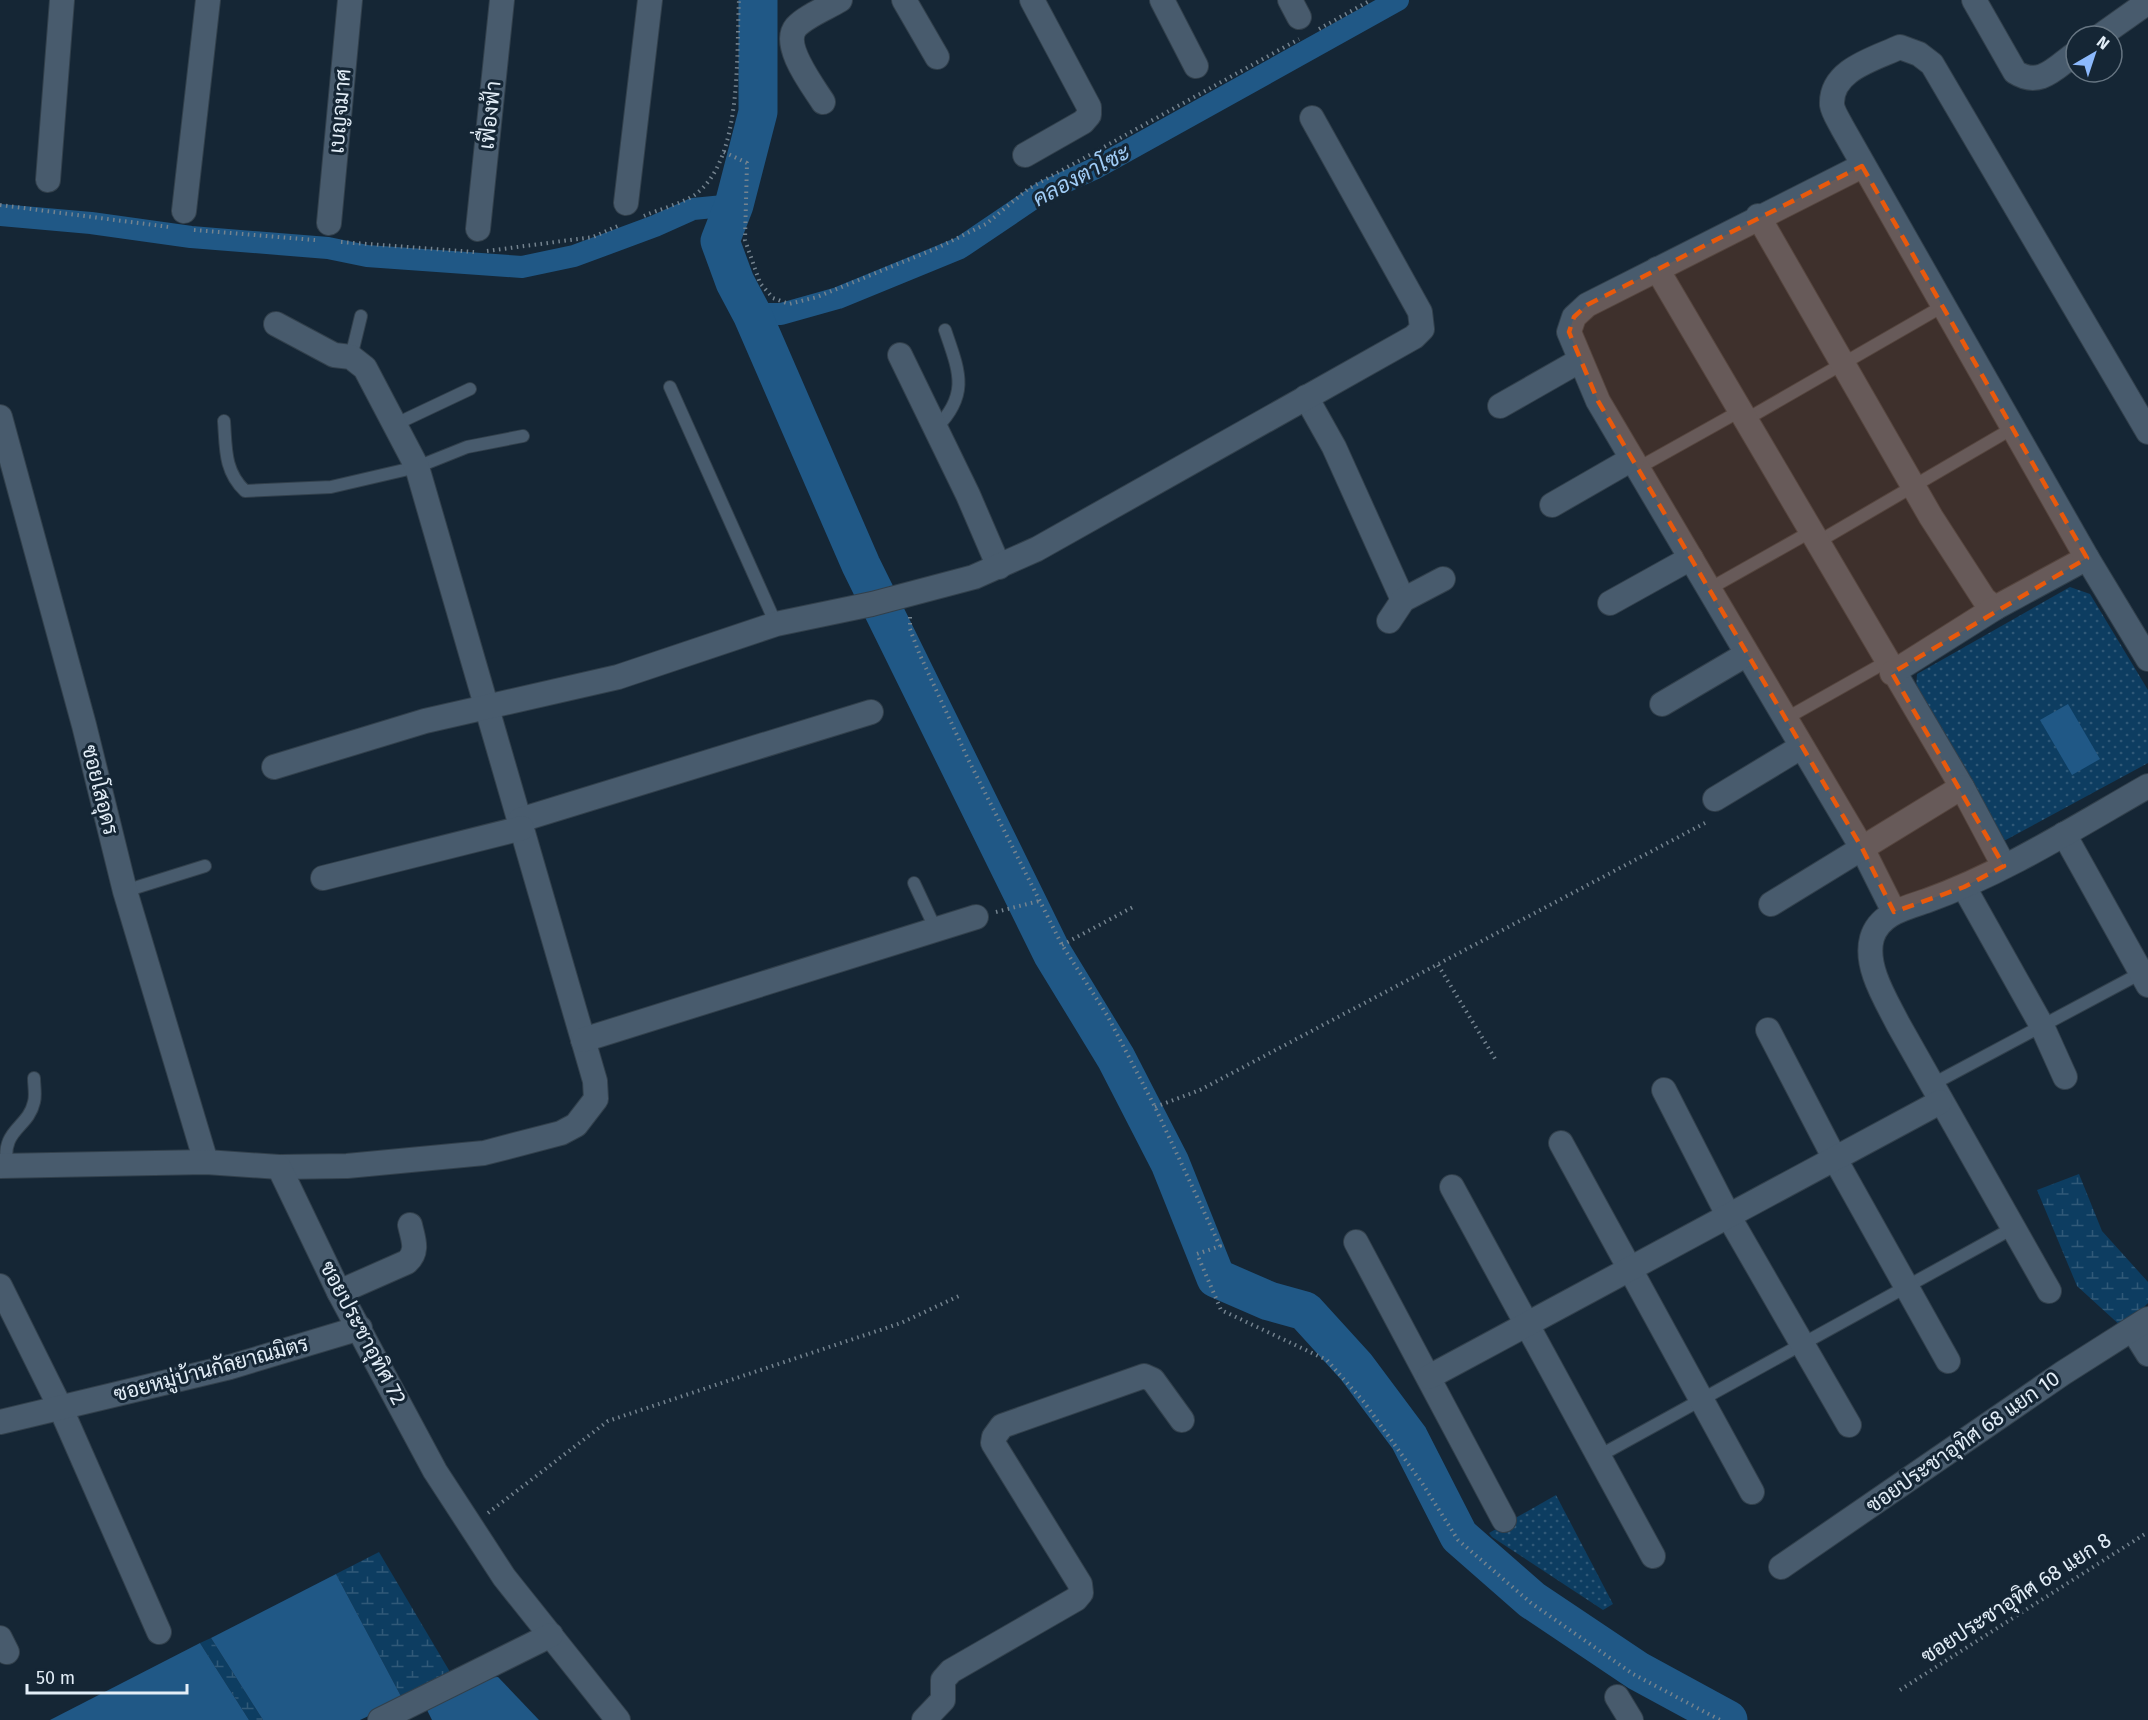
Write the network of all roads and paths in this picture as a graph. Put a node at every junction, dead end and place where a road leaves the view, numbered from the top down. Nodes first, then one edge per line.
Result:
1 (62, 0) edge
2 (208, 0) edge
3 (350, 0) edge
4 (502, 0) edge
5 (650, 0) edge
6 (739, 0) edge
7 (840, 0) edge
8 (904, 0) edge
9 (1032, 0) edge
10 (1162, 0) edge
11 (1974, 0) edge
12 (2148, 2) edge
13 (2117, 24) edge
14 (937, 57) dead end
15 (2064, 61) edge
16 (1196, 66) dead end
17 (823, 102) dead end
18 (1312, 118) dead end
19 (726, 153) junction
20 (1025, 155) dead end
21 (746, 161) dead end
22 (1862, 166) junction
23 (48, 180) dead end
24 (0, 205) edge
25 (628, 216) junction
26 (1758, 216) junction
27 (182, 222) junction
28 (478, 229) dead end
29 (331, 235) junction
30 (1657, 269) junction
31 (1943, 306) junction
32 (361, 316) dead end
33 (276, 324) dead end
34 (945, 330) dead end
35 (900, 355) dead end
36 (351, 357) junction
37 (1579, 361) junction
38 (1843, 364) junction
39 (670, 387) dead end
40 (470, 389) dead end
41 (1306, 397) junction
42 (1500, 406) dead end
43 (1742, 416) junction
44 (0, 417) edge
45 (224, 421) dead end
46 (396, 424) junction
47 (936, 428) junction
48 (2013, 428) junction
49 (2148, 432) edge
50 (523, 436) dead end
51 (1635, 463) junction
52 (417, 467) junction
53 (1913, 486) junction
54 (1552, 505) dead end
55 (1813, 537) junction
56 (1691, 558) junction
57 (2087, 558) junction
58 (999, 567) junction
59 (1443, 579) dead end
60 (1709, 589) junction
61 (1403, 600) junction
62 (1610, 603) dead end
63 (1995, 608) junction
64 (1389, 621) dead end
65 (776, 624) junction
66 (910, 627) dead end
67 (1747, 654) junction
68 (2148, 659) edge
69 (1889, 667) junction
70 (1662, 704) dead end
71 (488, 708) junction
72 (872, 712) dead end
73 (1785, 719) junction
74 (1801, 747) junction
75 (274, 767) dead end
76 (2148, 786) edge
77 (1962, 787) junction
78 (1715, 799) dead end
79 (1705, 823) dead end
80 (521, 824) junction
81 (2064, 834) junction
82 (1862, 848) junction
83 (205, 866) dead end
84 (2004, 866) junction
85 (323, 878) dead end
86 (914, 883) dead end
87 (1964, 887) junction
88 (125, 891) junction
89 (1039, 901) junction
90 (1771, 904) dead end
91 (1133, 907) dead end
92 (1894, 912) junction
93 (976, 917) joint
94 (936, 930) junction
95 (1062, 945) junction
96 (1438, 965) junction
97 (2145, 979) edge
98 (2042, 1026) junction
99 (1767, 1030) dead end
100 (583, 1040) junction
101 (1497, 1062) dead end
102 (2065, 1077) dead end
103 (34, 1078) dead end
104 (1664, 1090) dead end
105 (1936, 1093) junction
106 (1155, 1107) junction
107 (1562, 1143) dead end
108 (1835, 1159) junction
109 (206, 1162) junction
110 (3, 1166) edge
111 (279, 1167) junction
112 (1452, 1187) dead end
113 (1729, 1217) junction
114 (410, 1225) dead end
115 (2013, 1228) junction
116 (1356, 1242) dead end
117 (1631, 1269) junction
118 (0, 1286) edge
119 (1906, 1287) junction
120 (2049, 1291) dead end
121 (339, 1292) junction
122 (961, 1295) dead end
123 (1528, 1324) junction
124 (2140, 1325) edge
125 (360, 1328) junction
126 (1802, 1344) junction
127 (2148, 1354) edge
128 (1948, 1361) dead end
129 (1429, 1377) junction
130 (1702, 1400) junction
131 (61, 1409) junction
132 (1182, 1420) dead end
133 (0, 1422) edge
134 (1848, 1425) dead end
135 (1599, 1456) junction
136 (1752, 1492) dead end
137 (1504, 1521) dead end
138 (471, 1526) junction
139 (2148, 1532) edge
140 (1653, 1556) dead end
141 (1781, 1568) dead end
142 (159, 1632) dead end
143 (551, 1635) junction
144 (1900, 1690) dead end
145 (1617, 1697) dead end
146 (380, 1720) edge
147 (618, 1720) edge
148 (924, 1720) edge
149 (1631, 1720) edge
150 (1720, 1720) edge

1 - 23 street
2 - 27 street
3 - 29 street, เบญจมาศ
4 - 28 street, เฟื่องฟ้า
5 - 25 street
6 - 19 path
7 - 17 street
8 - 14 street
9 - 20 street
10 - 16 street
11 - 15 street
12 - 13 street
18 - 41 street
19 - 21 path
19 - 25 path
22 - 26 street
22 - 31 street
22 - 49 street
24 - 27 path
25 - 29 path
26 - 30 street
26 - 38 street
27 - 29 path
30 - 37 street
30 - 43 street
31 - 38 lane
31 - 48 street
32 - 36 lane
33 - 36 street
34 - 47 lane
35 - 47 street
36 - 46 street
37 - 42 street
37 - 51 street
38 - 43 lane
38 - 53 street
39 - 65 lane
40 - 46 lane
41 - 58 street
41 - 61 street
43 - 51 lane
43 - 55 street
44 - 88 street, ซอยโสอุดร
45 - 52 lane
46 - 52 street
47 - 58 street
48 - 53 lane
48 - 57 street
50 - 52 lane
51 - 54 street
51 - 56 street
52 - 71 street
53 - 55 lane
53 - 63 street
55 - 60 lane
55 - 69 street
56 - 60 street
56 - 62 street
57 - 63 street
57 - 68 street
58 - 65 street
59 - 61 street
60 - 67 street
61 - 64 street
63 - 69 street
65 - 71 street
66 - 89 path
67 - 70 street
67 - 73 street
69 - 73 lane
69 - 77 street
71 - 75 street
71 - 80 street
72 - 80 street
73 - 74 street
74 - 78 street
74 - 82 street
76 - 81 street
77 - 82 street
77 - 84 street
79 - 96 path
80 - 85 street
80 - 100 street
81 - 84 street
81 - 97 street
82 - 90 street
82 - 92 street
83 - 88 lane
84 - 87 street
86 - 94 lane
87 - 92 street
87 - 98 street
88 - 109 street, ซอยโสอุดร
89 - 93 path
89 - 95 path
91 - 95 path
92 - 105 street
93 - 94 street
94 - 100 street
95 - 106 path
96 - 101 path
96 - 106 path
97 - 98 lane
98 - 102 street
98 - 105 lane
99 - 108 street
100 - 111 street
103 - 110 lane
104 - 113 street
105 - 108 street
105 - 115 street
106 - 150 path
107 - 117 street
108 - 113 street
108 - 119 street
109 - 110 street
109 - 111 street
111 - 121 street, ซอยประชาอุทิศ 72
112 - 123 street
113 - 117 street
113 - 126 street
114 - 121 street
115 - 119 lane
115 - 120 street
116 - 129 street
117 - 123 street
117 - 130 street
118 - 131 street
119 - 126 lane
119 - 128 street
121 - 125 street, ซอยประชาอุทิศ 72
122 - 138 path
123 - 129 street
123 - 135 street
124 - 127 street
124 - 141 street, ซอยประชาอุทิศ 68 แยก 10
125 - 131 street, ซอยหมู่บ้านกัลยาณมิตร
125 - 138 street, ซอยประชาอุทิศ 72
126 - 130 lane
126 - 134 street
129 - 137 street
130 - 135 lane
130 - 136 street
131 - 133 street, ซอยหมู่บ้านกัลยาณมิตร
131 - 142 street
132 - 148 street
135 - 140 street
138 - 143 street, ซอยประชาอุทิศ 72
139 - 144 path, ซอยประชาอุทิศ 68 แยก 8
143 - 146 street
143 - 147 street, ซอยประชาอุทิศ 72
145 - 149 street

